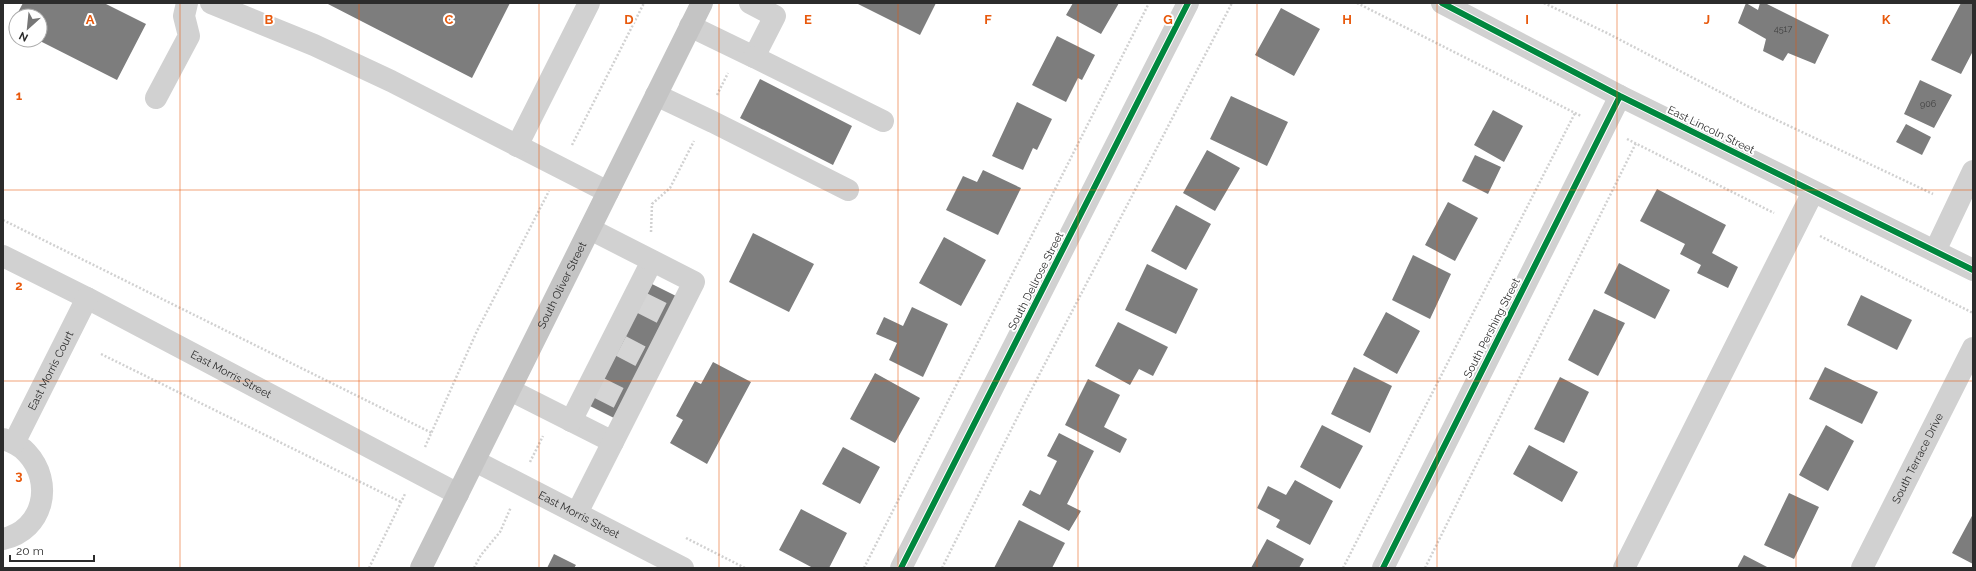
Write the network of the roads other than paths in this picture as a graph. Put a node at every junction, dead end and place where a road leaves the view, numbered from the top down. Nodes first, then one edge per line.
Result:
1 (187, 3) edge
2 (588, 3) edge
3 (702, 3) edge
4 (750, 3) edge
5 (1188, 3) edge
6 (1442, 3) edge
7 (220, 5) edge
8 (690, 26) junction
9 (754, 57) junction
10 (656, 95) junction
11 (1620, 96) junction
12 (156, 98) dead end
13 (883, 121) dead end
14 (517, 146) junction
15 (1973, 171) edge
16 (848, 190) dead end
17 (608, 192) junction
18 (1813, 192) junction
19 (590, 229) junction
20 (1935, 251) junction
21 (3, 256) edge
22 (652, 261) junction
23 (1973, 270) edge
24 (87, 298) junction
25 (1973, 348) edge
26 (510, 390) junction
27 (571, 421) junction
28 (9, 441) edge
29 (613, 442) junction
30 (475, 461) junction
31 (458, 494) junction
32 (577, 513) junction
33 (3, 539) edge
34 (421, 568) edge
35 (683, 568) edge
36 (901, 568) edge
37 (1382, 568) edge
38 (1624, 568) edge
39 (1862, 568) edge

1 - 12 street
2 - 14 street
3 - 8 main road, South Oliver Street
4 - 9 street
5 - 36 street, South Dellrose Street
6 - 11 street, East Lincoln Street
7 - 14 street
8 - 9 street
8 - 10 main road, South Oliver Street
9 - 13 street
10 - 16 street
10 - 17 main road, South Oliver Street
11 - 18 street, East Lincoln Street
11 - 37 street, South Pershing Street
14 - 17 street
15 - 20 street
17 - 19 main road, South Oliver Street
18 - 20 street, East Lincoln Street
18 - 38 street
19 - 22 street
19 - 26 main road, South Oliver Street
20 - 23 street, East Lincoln Street
21 - 24 street, East Morris Street
22 - 27 street
22 - 29 street
24 - 28 street, East Morris Court
24 - 31 street, East Morris Street
25 - 39 street, South Terrace Drive
26 - 27 street
26 - 30 main road, South Oliver Street
27 - 29 street
28 - 33 street, East Morris Court
29 - 32 street
30 - 31 main road, South Oliver Street
30 - 32 street, East Morris Street
31 - 34 main road, South Oliver Street
32 - 35 street, East Morris Street

